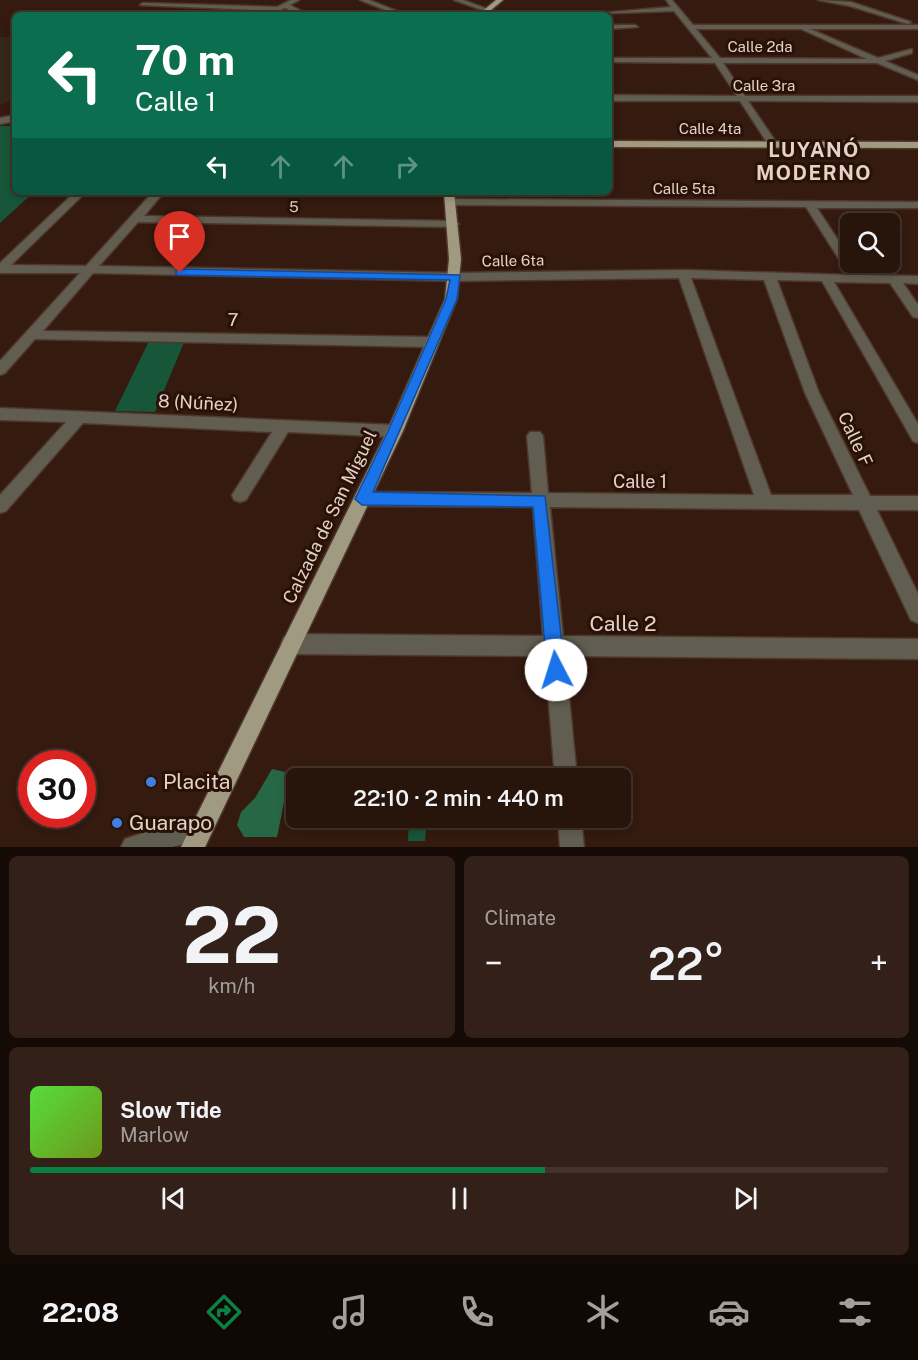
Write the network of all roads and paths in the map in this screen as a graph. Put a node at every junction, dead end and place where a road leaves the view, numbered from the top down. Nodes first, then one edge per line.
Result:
1 (296, 0) edge
2 (363, 0) edge
3 (458, 0) edge
4 (500, 0) edge
5 (669, 0) edge
6 (821, 0) edge
7 (143, 5) edge
8 (282, 8) junction
9 (677, 9) junction
10 (296, 12) edge
11 (396, 12) edge
12 (482, 12) edge
13 (485, 12) edge
14 (612, 13) edge
15 (918, 26) edge
16 (612, 27) edge
17 (636, 27) dead end
18 (692, 27) junction
19 (799, 27) junction
20 (909, 51) dead end
21 (612, 60) edge
22 (876, 60) junction
23 (718, 61) junction
24 (918, 78) edge
25 (612, 98) edge
26 (742, 99) junction
27 (918, 99) edge
28 (612, 144) edge
29 (773, 144) junction
30 (918, 145) edge
31 (78, 195) edge
32 (156, 195) edge
33 (450, 197) edge
34 (810, 205) junction
35 (918, 205) edge
36 (135, 219) junction
37 (454, 224) junction
38 (0, 269) edge
39 (88, 271) junction
40 (684, 274) junction
41 (769, 276) junction
42 (456, 277) junction
43 (827, 280) junction
44 (858, 280) junction
45 (894, 280) junction
46 (918, 280) edge
47 (918, 314) edge
48 (33, 335) junction
49 (432, 342) junction
50 (0, 370) edge
51 (0, 414) edge
52 (80, 417) junction
53 (284, 426) junction
54 (394, 431) junction
55 (536, 436) dead end
56 (918, 437) edge
57 (240, 495) dead end
58 (362, 499) junction
59 (540, 500) junction
60 (765, 502) junction
61 (863, 502) junction
62 (918, 503) edge
63 (0, 506) edge
64 (918, 614) edge
65 (291, 644) junction
66 (554, 648) junction
67 (918, 649) edge
68 (565, 768) edge
69 (571, 828) edge
70 (196, 840) edge
71 (133, 847) edge
72 (572, 847) edge

1 - 8 street
2 - 11 street
3 - 12 street
4 - 13 main road
5 - 9 street
6 - 15 street
7 - 8 street
8 - 10 street
9 - 14 street
9 - 18 street
15 - 19 street
16 - 17 street
18 - 19 street
18 - 23 street
19 - 22 street
20 - 22 street, Calle 2da
21 - 23 street, Calle 2da
22 - 23 street, Calle 2da
22 - 24 street
23 - 26 street
25 - 26 street, Calle 3ra
26 - 27 street, Calle 3ra
26 - 29 street
28 - 29 main road, Calle 4ta
29 - 30 main road, Calle 4ta
31 - 38 street
32 - 36 street
33 - 34 street, Calle 5ta
33 - 37 main road, Calzada de San Miguel
34 - 35 street, Calle 5ta
34 - 44 street
36 - 37 street, 5
36 - 39 street
37 - 42 main road, Calzada de San Miguel
38 - 39 street, Calle 6ta
39 - 42 street, Calle 6ta
39 - 48 street
40 - 41 street, Calle 6ta
40 - 42 street, Calle 6ta
40 - 60 street
41 - 43 street, Calle 6ta
41 - 61 street, Calle F
42 - 49 main road, Calzada de San Miguel
43 - 44 street, Calle 6ta
43 - 56 street
44 - 45 street, Calle 6ta
45 - 46 street, Calle 6ta
45 - 47 street
48 - 49 street, 7
48 - 50 street
49 - 54 main road, Calzada de San Miguel
51 - 52 street, 8 (Núñez)
52 - 53 street, 8 (Núñez)
52 - 63 street
53 - 54 street, 8 (Núñez)
53 - 57 street
54 - 58 main road, Calzada de San Miguel
55 - 59 street
58 - 59 street, Calle 1
58 - 65 main road, Calzada de San Miguel
59 - 60 street, Calle 1
59 - 66 street
60 - 61 street, Calle 1
61 - 62 street, Calle 1
61 - 64 street, Calle F
65 - 66 street, Calle 2
65 - 70 main road, Calzada de San Miguel
66 - 67 street, Calle 2
66 - 68 street
69 - 72 street
70 - 71 street

